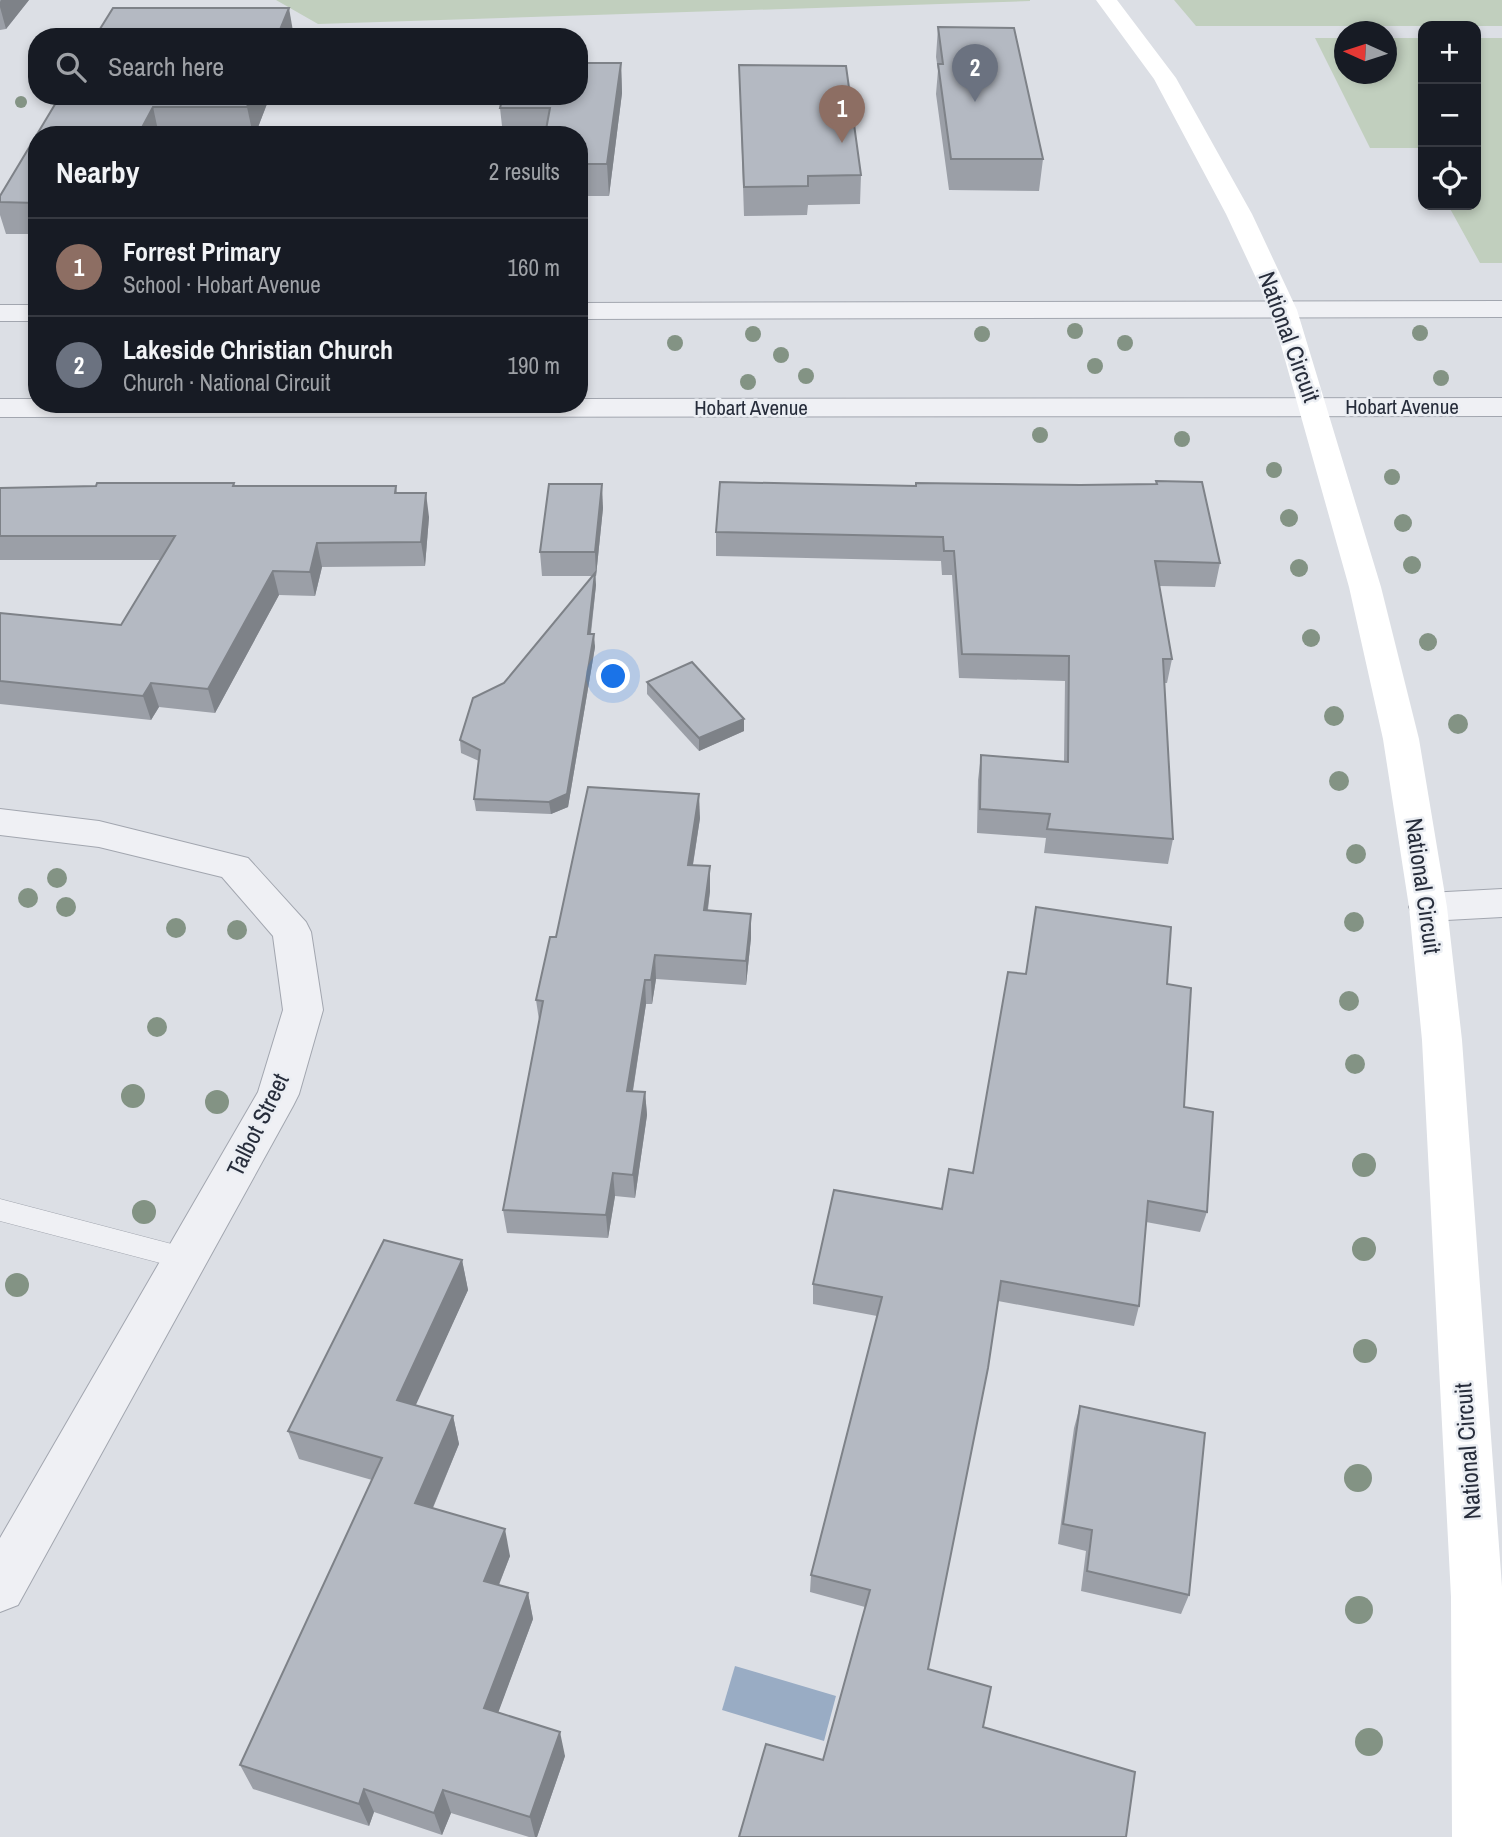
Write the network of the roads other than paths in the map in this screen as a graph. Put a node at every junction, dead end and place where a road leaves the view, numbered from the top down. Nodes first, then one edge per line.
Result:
1 (1106, 0) edge
2 (1502, 309) edge
3 (1284, 310) junction
4 (588, 312) edge
5 (0, 313) edge
6 (28, 313) edge
7 (1316, 407) junction
8 (1502, 407) edge
9 (0, 408) edge
10 (28, 408) edge
11 (588, 408) edge
12 (0, 822) edge
13 (1502, 904) edge
14 (1428, 907) junction
15 (0, 1210) edge
16 (187, 1259) junction
17 (0, 1587) edge
18 (1480, 1837) edge

1 - 3 street, National Circuit
2 - 3 street
3 - 4 street
3 - 7 street, National Circuit
5 - 6 street
7 - 8 street, Hobart Avenue
7 - 11 street, Hobart Avenue
7 - 14 street, National Circuit
9 - 10 street, Hobart Avenue
12 - 16 street, Talbot Street
13 - 14 street
14 - 18 street, National Circuit
15 - 16 lane
16 - 17 street, Talbot Street

